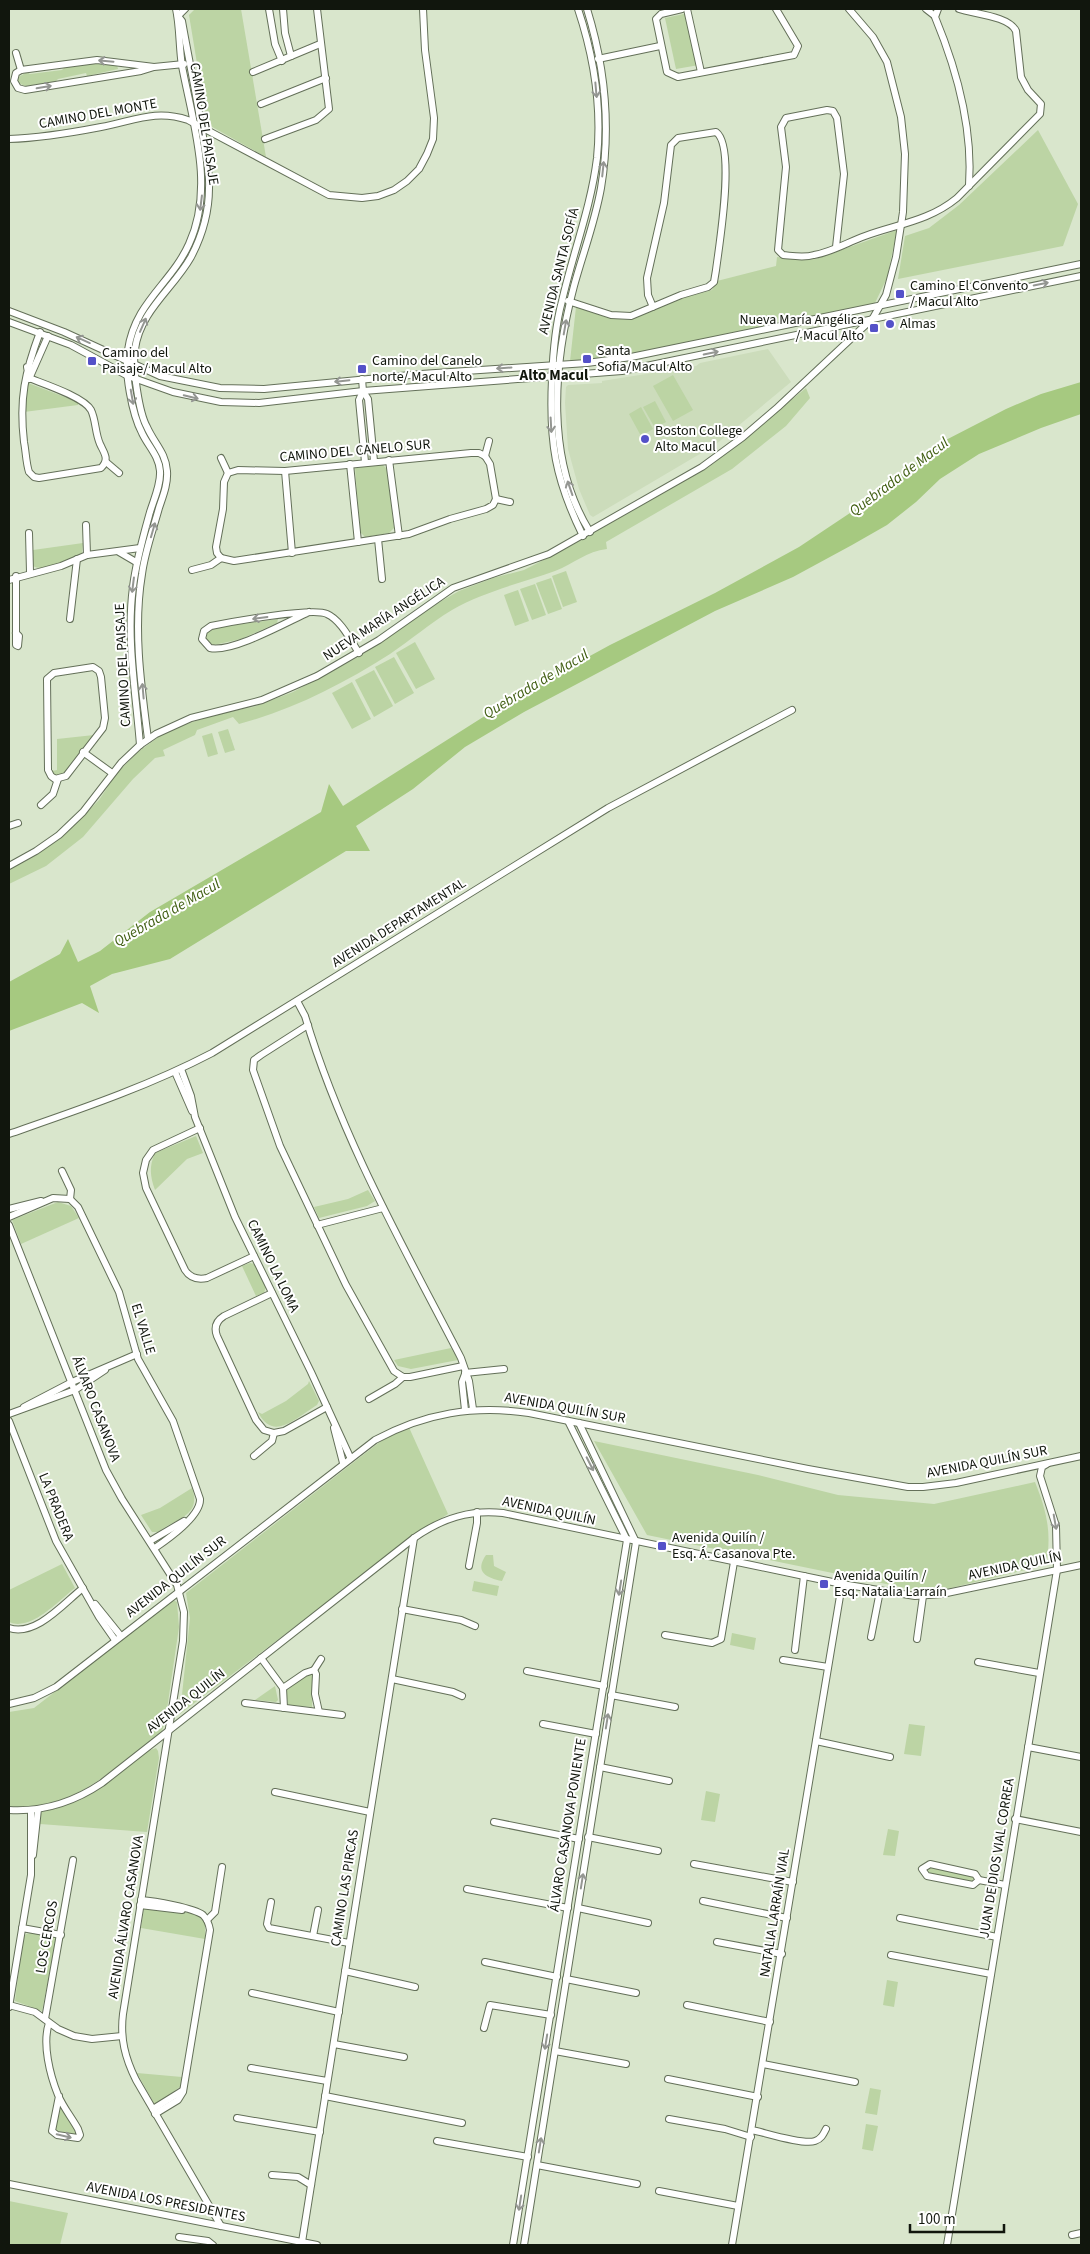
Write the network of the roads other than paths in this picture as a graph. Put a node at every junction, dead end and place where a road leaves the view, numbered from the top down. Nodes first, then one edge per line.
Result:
1 (185, 9) edge
2 (270, 9) edge
3 (283, 9) edge
4 (317, 9) edge
5 (423, 9) edge
6 (578, 9) edge
7 (587, 9) edge
8 (682, 9) edge
9 (687, 9) edge
10 (776, 9) edge
11 (849, 9) edge
12 (926, 9) edge
13 (938, 9) edge
14 (959, 9) edge
15 (177, 12) edge
16 (935, 16) junction
17 (320, 44) junction
18 (660, 46) junction
19 (16, 52) dead end
20 (291, 56) junction
21 (600, 59) junction
22 (592, 60) junction
23 (282, 61) junction
24 (190, 63) junction
25 (182, 64) junction
26 (154, 66) junction
27 (20, 70) junction
28 (253, 72) dead end
29 (701, 72) junction
30 (326, 78) junction
31 (19, 88) junction
32 (9, 90) edge
33 (261, 104) dead end
34 (194, 123) junction
35 (202, 128) junction
36 (9, 139) edge
37 (266, 139) dead end
38 (968, 186) junction
39 (901, 226) junction
40 (836, 247) junction
41 (1081, 264) edge
42 (1081, 276) edge
43 (562, 300) junction
44 (570, 302) junction
45 (882, 306) junction
46 (653, 307) junction
47 (9, 311) edge
48 (873, 318) junction
49 (9, 322) edge
50 (40, 332) junction
51 (48, 336) junction
52 (127, 362) junction
53 (552, 364) junction
54 (560, 364) junction
55 (27, 366) junction
56 (134, 366) junction
57 (128, 376) junction
58 (560, 376) junction
59 (552, 377) junction
60 (29, 378) junction
61 (136, 379) junction
62 (362, 379) junction
63 (22, 389) junction
64 (363, 391) junction
65 (489, 441) dead end
66 (485, 456) junction
67 (221, 458) dead end
68 (389, 460) junction
69 (374, 461) junction
70 (106, 462) junction
71 (365, 462) junction
72 (350, 464) junction
73 (284, 471) junction
74 (119, 473) dead end
75 (228, 474) junction
76 (496, 499) junction
77 (510, 502) dead end
78 (86, 525) dead end
79 (30, 532) dead end
80 (590, 532) junction
81 (399, 536) junction
82 (583, 536) junction
83 (378, 539) junction
84 (358, 542) junction
85 (140, 548) junction
86 (118, 552) junction
87 (292, 553) junction
88 (87, 555) junction
89 (221, 558) junction
90 (77, 559) junction
91 (136, 562) junction
92 (192, 570) dead end
93 (30, 572) junction
94 (16, 576) junction
95 (382, 579) dead end
96 (9, 580) edge
97 (309, 612) junction
98 (70, 619) dead end
99 (16, 633) dead end
100 (359, 653) junction
101 (792, 710) dead end
102 (148, 739) junction
103 (140, 745) junction
104 (84, 752) junction
105 (112, 773) junction
106 (58, 779) junction
107 (41, 805) dead end
108 (18, 823) dead end
109 (9, 826) edge
110 (9, 866) edge
111 (297, 1001) junction
112 (308, 1025) junction
113 (178, 1071) junction
114 (200, 1128) junction
115 (9, 1134) edge
116 (62, 1171) dead end
117 (70, 1199) junction
118 (45, 1200) junction
119 (383, 1208) junction
120 (9, 1209) edge
121 (9, 1217) edge
122 (9, 1225) edge
123 (317, 1225) junction
124 (254, 1256) junction
125 (272, 1293) junction
126 (137, 1354) junction
127 (110, 1366) junction
128 (504, 1369) dead end
129 (464, 1371) junction
130 (403, 1377) junction
131 (72, 1382) junction
132 (75, 1390) junction
133 (369, 1399) dead end
134 (24, 1407) junction
135 (326, 1407) junction
136 (469, 1410) junction
137 (9, 1414) edge
138 (568, 1420) junction
139 (9, 1421) edge
140 (579, 1423) junction
141 (334, 1424) junction
142 (274, 1433) junction
143 (254, 1456) dead end
144 (1081, 1456) edge
145 (350, 1457) junction
146 (1053, 1462) junction
147 (343, 1463) junction
148 (1019, 1470) junction
149 (1040, 1476) junction
150 (477, 1512) junction
151 (190, 1518) junction
152 (414, 1538) junction
153 (627, 1540) junction
154 (150, 1541) junction
155 (636, 1542) junction
156 (154, 1548) junction
157 (734, 1562) junction
158 (1081, 1565) edge
159 (469, 1566) dead end
160 (1057, 1570) junction
161 (804, 1576) junction
162 (842, 1584) junction
163 (83, 1588) junction
164 (180, 1590) junction
165 (880, 1591) junction
166 (923, 1596) junction
167 (402, 1609) junction
168 (475, 1626) dead end
169 (9, 1628) edge
170 (665, 1635) dead end
171 (871, 1637) dead end
172 (118, 1638) junction
173 (917, 1640) dead end
174 (795, 1650) dead end
175 (261, 1658) junction
176 (321, 1659) dead end
177 (783, 1660) dead end
178 (978, 1662) dead end
179 (828, 1667) junction
180 (314, 1670) junction
181 (527, 1671) dead end
182 (1039, 1673) junction
183 (392, 1679) junction
184 (604, 1686) junction
185 (283, 1688) junction
186 (611, 1695) junction
187 (462, 1696) dead end
188 (245, 1702) dead end
189 (9, 1704) edge
190 (675, 1707) dead end
191 (284, 1708) junction
192 (319, 1712) junction
193 (342, 1715) dead end
194 (543, 1724) dead end
195 (169, 1730) junction
196 (596, 1734) junction
197 (816, 1741) junction
198 (594, 1744) junction
199 (603, 1745) junction
200 (1028, 1747) junction
201 (890, 1757) dead end
202 (1081, 1757) edge
203 (600, 1767) junction
204 (669, 1781) dead end
205 (275, 1792) dead end
206 (35, 1809) junction
207 (9, 1810) edge
208 (370, 1812) junction
209 (1016, 1819) junction
210 (494, 1822) dead end
211 (1081, 1832) edge
212 (588, 1837) junction
213 (579, 1839) junction
214 (658, 1851) dead end
215 (73, 1860) dead end
216 (694, 1864) dead end
217 (222, 1867) dead end
218 (979, 1880) junction
219 (793, 1882) junction
220 (1005, 1885) junction
221 (468, 1889) dead end
222 (703, 1901) dead end
223 (140, 1902) junction
224 (271, 1902) dead end
225 (568, 1908) junction
226 (578, 1908) junction
227 (318, 1910) dead end
228 (787, 1918) junction
229 (900, 1918) dead end
230 (207, 1920) junction
231 (648, 1922) dead end
232 (22, 1928) junction
233 (60, 1935) junction
234 (313, 1936) junction
235 (997, 1937) junction
236 (717, 1942) dead end
237 (349, 1943) junction
238 (562, 1944) junction
239 (572, 1946) junction
240 (782, 1954) junction
241 (891, 1955) dead end
242 (485, 1962) dead end
243 (345, 1971) junction
244 (991, 1974) junction
245 (557, 1977) junction
246 (566, 1979) junction
247 (415, 1986) dead end
248 (252, 1993) dead end
249 (636, 1993) dead end
250 (687, 2005) dead end
251 (9, 2006) edge
252 (339, 2012) junction
253 (550, 2015) junction
254 (47, 2021) junction
255 (770, 2022) junction
256 (484, 2028) dead end
257 (122, 2036) junction
258 (334, 2044) junction
259 (555, 2051) junction
260 (404, 2057) dead end
261 (626, 2064) dead end
262 (763, 2064) junction
263 (251, 2068) dead end
264 (668, 2079) dead end
265 (328, 2081) junction
266 (855, 2082) dead end
267 (58, 2096) junction
268 (325, 2096) junction
269 (758, 2097) junction
270 (154, 2111) junction
271 (237, 2118) dead end
272 (669, 2119) dead end
273 (462, 2123) dead end
274 (826, 2129) dead end
275 (320, 2132) junction
276 (752, 2134) junction
277 (437, 2141) dead end
278 (528, 2158) junction
279 (537, 2165) junction
280 (272, 2176) dead end
281 (9, 2184) edge
282 (637, 2184) dead end
283 (311, 2185) junction
284 (523, 2185) junction
285 (533, 2186) junction
286 (659, 2191) dead end
287 (738, 2206) junction
288 (221, 2226) junction
289 (1081, 2234) edge
290 (1072, 2235) dead end
291 (179, 2237) dead end
292 (302, 2242) junction
293 (212, 2245) edge
294 (318, 2245) edge
295 (513, 2245) edge
296 (524, 2245) edge
297 (732, 2245) edge
298 (947, 2245) edge

1 - 15 street
2 - 23 street
3 - 20 street
4 - 17 street
5 - 35 street, CAMINO DEL MONTE
6 - 22 street, AVENIDA SANTA SOFÍA
7 - 21 street, AVENIDA SANTA SOFÍA
8 - 18 street
9 - 29 street
10 - 29 street
11 - 39 street
12 - 16 street
13 - 16 street
14 - 38 street
15 - 24 street, CAMINO DEL PAISAJE
15 - 25 street, CAMINO DEL PAISAJE
16 - 38 street
17 - 20 street
17 - 30 street
18 - 21 street
18 - 29 street
19 - 27 street
20 - 23 street
21 - 22 street
44 -> 21 street, AVENIDA SANTA SOFÍA
22 -> 43 street, AVENIDA SANTA SOFÍA
23 - 28 street
24 - 25 street
24 - 35 street, CAMINO DEL PAISAJE
25 - 26 street
25 - 34 street, CAMINO DEL PAISAJE
26 -> 27 street
31 -> 26 street
27 - 31 street
30 - 33 street
30 - 37 street
31 - 32 street
34 - 35 street, CAMINO DEL MONTE
34 - 36 street, CAMINO DEL MONTE
34 -> 52 street, CAMINO DEL PAISAJE
56 -> 35 street, CAMINO DEL PAISAJE
38 - 39 street
39 - 40 street
39 - 45 street
40 - 40 street
41 - 45 street
48 -> 42 street
43 - 44 street
43 - 53 street, AVENIDA SANTA SOFÍA
44 - 46 street
54 -> 44 street, AVENIDA SANTA SOFÍA
45 - 48 street, NUEVA MARÍA ANGÉLICA
45 - 54 street
46 - 46 street
52 -> 47 street
58 -> 48 street
48 - 80 street, NUEVA MARÍA ANGÉLICA
49 - 50 street
50 - 51 street
50 - 55 street
51 - 57 street
51 - 60 street
52 - 56 street
52 - 57 street, CAMINO DEL PAISAJE
53 - 54 street
53 - 59 street, AVENIDA SANTA SOFÍA
53 -> 62 street
54 - 58 street, AVENIDA SANTA SOFÍA
55 - 60 street
55 - 63 street
56 - 61 street, CAMINO DEL PAISAJE
62 -> 56 street
57 - 61 street
57 -> 85 street, CAMINO DEL PAISAJE
58 - 59 street
80 -> 58 street, AVENIDA SANTA SOFÍA
59 - 64 street
59 -> 82 street, AVENIDA SANTA SOFÍA
60 - 63 street
60 - 70 street
61 -> 64 street
102 -> 61 street, CAMINO DEL PAISAJE
62 - 64 street
63 - 70 street
64 - 69 street
64 - 71 street
65 - 66 street
66 - 68 street, CAMINO DEL CANELO SUR
66 - 76 street
67 - 75 street
68 - 69 street, CAMINO DEL CANELO SUR
68 - 81 street
69 - 71 street, CAMINO DEL CANELO SUR
70 - 74 street
71 - 72 street, CAMINO DEL CANELO SUR
72 - 73 street, CAMINO DEL CANELO SUR
72 - 84 street
73 - 75 street, CAMINO DEL CANELO SUR
73 - 87 street
75 - 89 street
76 - 77 street
76 - 81 street
78 - 88 street
79 - 93 street
80 - 82 street, NUEVA MARÍA ANGÉLICA
81 - 83 street
82 - 100 street, NUEVA MARÍA ANGÉLICA
83 - 84 street
83 - 95 street
84 - 87 street
85 - 86 street
85 - 91 street, CAMINO DEL PAISAJE
86 - 88 street
86 - 91 street
87 - 89 street
88 - 90 street
89 - 92 street
90 - 93 street
90 - 98 street
91 -> 103 street, CAMINO DEL PAISAJE
93 - 94 street
94 - 96 street
94 - 99 street
97 -> 97 street
97 - 100 street
100 - 102 street, NUEVA MARÍA ANGÉLICA
101 - 111 street, AVENIDA DEPARTAMENTAL
102 - 103 street, NUEVA MARÍA ANGÉLICA
103 - 105 street, NUEVA MARÍA ANGÉLICA
104 - 105 street
104 - 106 street
104 - 106 street
105 - 110 street, NUEVA MARÍA ANGÉLICA
106 - 107 street
108 - 109 street
111 - 112 street
111 - 113 street, AVENIDA DEPARTAMENTAL
112 - 119 street
112 - 123 street
113 - 114 street, CAMINO LA LOMA
113 - 115 street, AVENIDA DEPARTAMENTAL
114 - 124 street, CAMINO LA LOMA
114 - 124 street
116 - 117 street
117 - 118 street
117 - 126 street, EL VALLE
118 - 120 street
118 - 121 street
119 - 123 street
119 - 129 street
122 - 131 street, ÁLVARO CASANOVA
123 - 130 street
124 - 125 street, CAMINO LA LOMA
125 - 135 street, CAMINO LA LOMA
125 - 142 street
126 - 127 street
126 - 151 street, EL VALLE
127 - 131 street
127 - 132 street
128 - 129 street
129 - 130 street
129 - 136 street
130 - 133 street
131 - 132 street, ÁLVARO CASANOVA
131 - 134 street
132 - 134 street
132 - 154 street, ÁLVARO CASANOVA
134 - 137 street
135 - 141 street, CAMINO LA LOMA
135 - 142 street
136 - 138 street, AVENIDA QUILÍN SUR
136 - 145 street, AVENIDA QUILÍN SUR
138 - 140 street, AVENIDA QUILÍN SUR
138 -> 153 street
139 - 163 street, LA PRADERA
140 - 148 street, AVENIDA QUILÍN SUR
140 - 155 street
141 - 145 street, CAMINO LA LOMA
141 - 147 street, CAMINO LA LOMA
142 - 143 street
144 - 146 street, AVENIDA QUILÍN SUR
145 - 147 street, AVENIDA QUILÍN SUR
146 - 148 street, AVENIDA QUILÍN SUR
146 - 149 street
147 - 164 street, AVENIDA QUILÍN SUR
148 - 149 street
149 -> 160 street, JUAN DE DIOS VIAL CORREA
150 - 152 street, AVENIDA QUILÍN
150 - 153 street, AVENIDA QUILÍN
150 - 159 street
151 - 154 street
151 - 156 street, EL VALLE
152 - 167 street, CAMINO LAS PIRCAS
152 - 175 street, AVENIDA QUILÍN
153 - 155 street, AVENIDA QUILÍN
153 -> 184 street, ÁLVARO CASANOVA PONIENTE
154 - 156 street, ÁLVARO CASANOVA
155 - 157 street, AVENIDA QUILÍN
155 - 186 street, ÁLVARO CASANOVA PONIENTE
156 - 164 street, ÁLVARO CASANOVA
157 - 161 street, AVENIDA QUILÍN
157 - 170 street
158 - 160 street, AVENIDA QUILÍN
160 - 166 street, AVENIDA QUILÍN
160 - 182 street, JUAN DE DIOS VIAL CORREA
161 - 162 street, AVENIDA QUILÍN
161 - 174 street
162 - 165 street, AVENIDA QUILÍN
162 - 179 street, NATALIA LARRAÍN VIAL
163 - 169 street
163 - 172 street, LA PRADERA
164 - 172 street, AVENIDA QUILÍN SUR
164 - 195 street, AVENIDA ÁLVARO CASANOVA
165 - 166 street, AVENIDA QUILÍN
165 - 171 street
166 - 173 street
167 - 168 street
167 - 183 street, CAMINO LAS PIRCAS
172 - 189 street, AVENIDA QUILÍN SUR
175 - 185 street
175 - 195 street, AVENIDA QUILÍN
176 - 180 street
177 - 179 street
178 - 182 street
179 - 197 street, NATALIA LARRAÍN VIAL
180 - 185 street
180 - 192 street
181 - 184 street
182 - 200 street, JUAN DE DIOS VIAL CORREA
183 - 187 street
183 - 208 street, CAMINO LAS PIRCAS
184 - 196 street, ÁLVARO CASANOVA PONIENTE
185 - 191 street
186 - 190 street
199 -> 186 street, ÁLVARO CASANOVA PONIENTE
188 - 191 street
191 - 192 street
192 - 193 street
194 - 196 street
195 - 206 street, AVENIDA QUILÍN
195 - 223 street, AVENIDA ÁLVARO CASANOVA
196 - 198 street, ÁLVARO CASANOVA PONIENTE
197 - 201 street
197 - 219 street, NATALIA LARRAÍN VIAL
198 - 199 street
198 - 213 street, ÁLVARO CASANOVA PONIENTE
199 - 203 street, ÁLVARO CASANOVA PONIENTE
200 - 202 street
200 - 209 street, JUAN DE DIOS VIAL CORREA
203 - 204 street
203 - 212 street, ÁLVARO CASANOVA PONIENTE
205 - 208 street
206 - 207 street, AVENIDA QUILÍN
206 - 232 street
208 - 237 street, CAMINO LAS PIRCAS
209 - 211 street
209 - 220 street, JUAN DE DIOS VIAL CORREA
210 - 213 street
212 - 214 street
226 -> 212 street, ÁLVARO CASANOVA PONIENTE
213 - 225 street, ÁLVARO CASANOVA PONIENTE
215 - 233 street, LOS CERCOS
216 - 219 street
217 - 230 street
218 - 218 street
218 - 220 street
219 - 228 street, NATALIA LARRAÍN VIAL
220 - 235 street, JUAN DE DIOS VIAL CORREA
221 - 225 street
222 - 228 street
223 - 230 street
223 - 257 street, AVENIDA ÁLVARO CASANOVA
224 - 234 street
225 - 238 street, ÁLVARO CASANOVA PONIENTE
226 - 231 street
226 - 239 street, ÁLVARO CASANOVA PONIENTE
227 - 234 street
228 - 240 street, NATALIA LARRAÍN VIAL
229 - 235 street
230 - 270 street
232 - 233 street
232 - 251 street
233 - 254 street, LOS CERCOS
234 - 237 street
235 - 244 street, JUAN DE DIOS VIAL CORREA
236 - 240 street
237 - 243 street, CAMINO LAS PIRCAS
238 - 239 street
238 - 245 street, ÁLVARO CASANOVA PONIENTE
239 - 246 street, ÁLVARO CASANOVA PONIENTE
240 - 255 street, NATALIA LARRAÍN VIAL
241 - 244 street
242 - 245 street
243 - 247 street
243 - 252 street, CAMINO LAS PIRCAS
244 - 298 street, JUAN DE DIOS VIAL CORREA
245 - 253 street, ÁLVARO CASANOVA PONIENTE
246 - 249 street
246 - 259 street, ÁLVARO CASANOVA PONIENTE
248 - 252 street
250 - 255 street
251 - 254 street
252 - 258 street, CAMINO LAS PIRCAS
253 - 256 street
253 -> 278 street, ÁLVARO CASANOVA PONIENTE
254 - 257 street
254 - 267 street, LOS CERCOS
255 - 262 street, NATALIA LARRAÍN VIAL
257 - 270 street, AVENIDA ÁLVARO CASANOVA
258 - 260 street
258 - 265 street, CAMINO LAS PIRCAS
259 - 261 street
279 -> 259 street, ÁLVARO CASANOVA PONIENTE
262 - 266 street
262 - 269 street, NATALIA LARRAÍN VIAL
263 - 265 street
264 - 269 street
265 - 268 street, CAMINO LAS PIRCAS
267 -> 267 street, LOS CERCOS
268 - 273 street
268 - 275 street, CAMINO LAS PIRCAS
269 - 276 street, NATALIA LARRAÍN VIAL
270 - 288 street, AVENIDA ÁLVARO CASANOVA
271 - 275 street
272 - 276 street
274 - 276 street
275 - 283 street, CAMINO LAS PIRCAS
276 - 287 street, NATALIA LARRAÍN VIAL
277 - 278 street
278 - 284 street, ÁLVARO CASANOVA PONIENTE
279 - 282 street
279 - 285 street, ÁLVARO CASANOVA PONIENTE
280 - 283 street
281 - 288 street, AVENIDA LOS PRESIDENTES
283 - 292 street, CAMINO LAS PIRCAS
284 - 285 street
284 -> 295 street, ÁLVARO CASANOVA PONIENTE
285 - 296 street, ÁLVARO CASANOVA PONIENTE
286 - 287 street
287 - 297 street, NATALIA LARRAÍN VIAL
288 - 292 street, AVENIDA LOS PRESIDENTES
289 - 290 street
291 - 293 street
292 - 294 street, AVENIDA LOS PRESIDENTES

